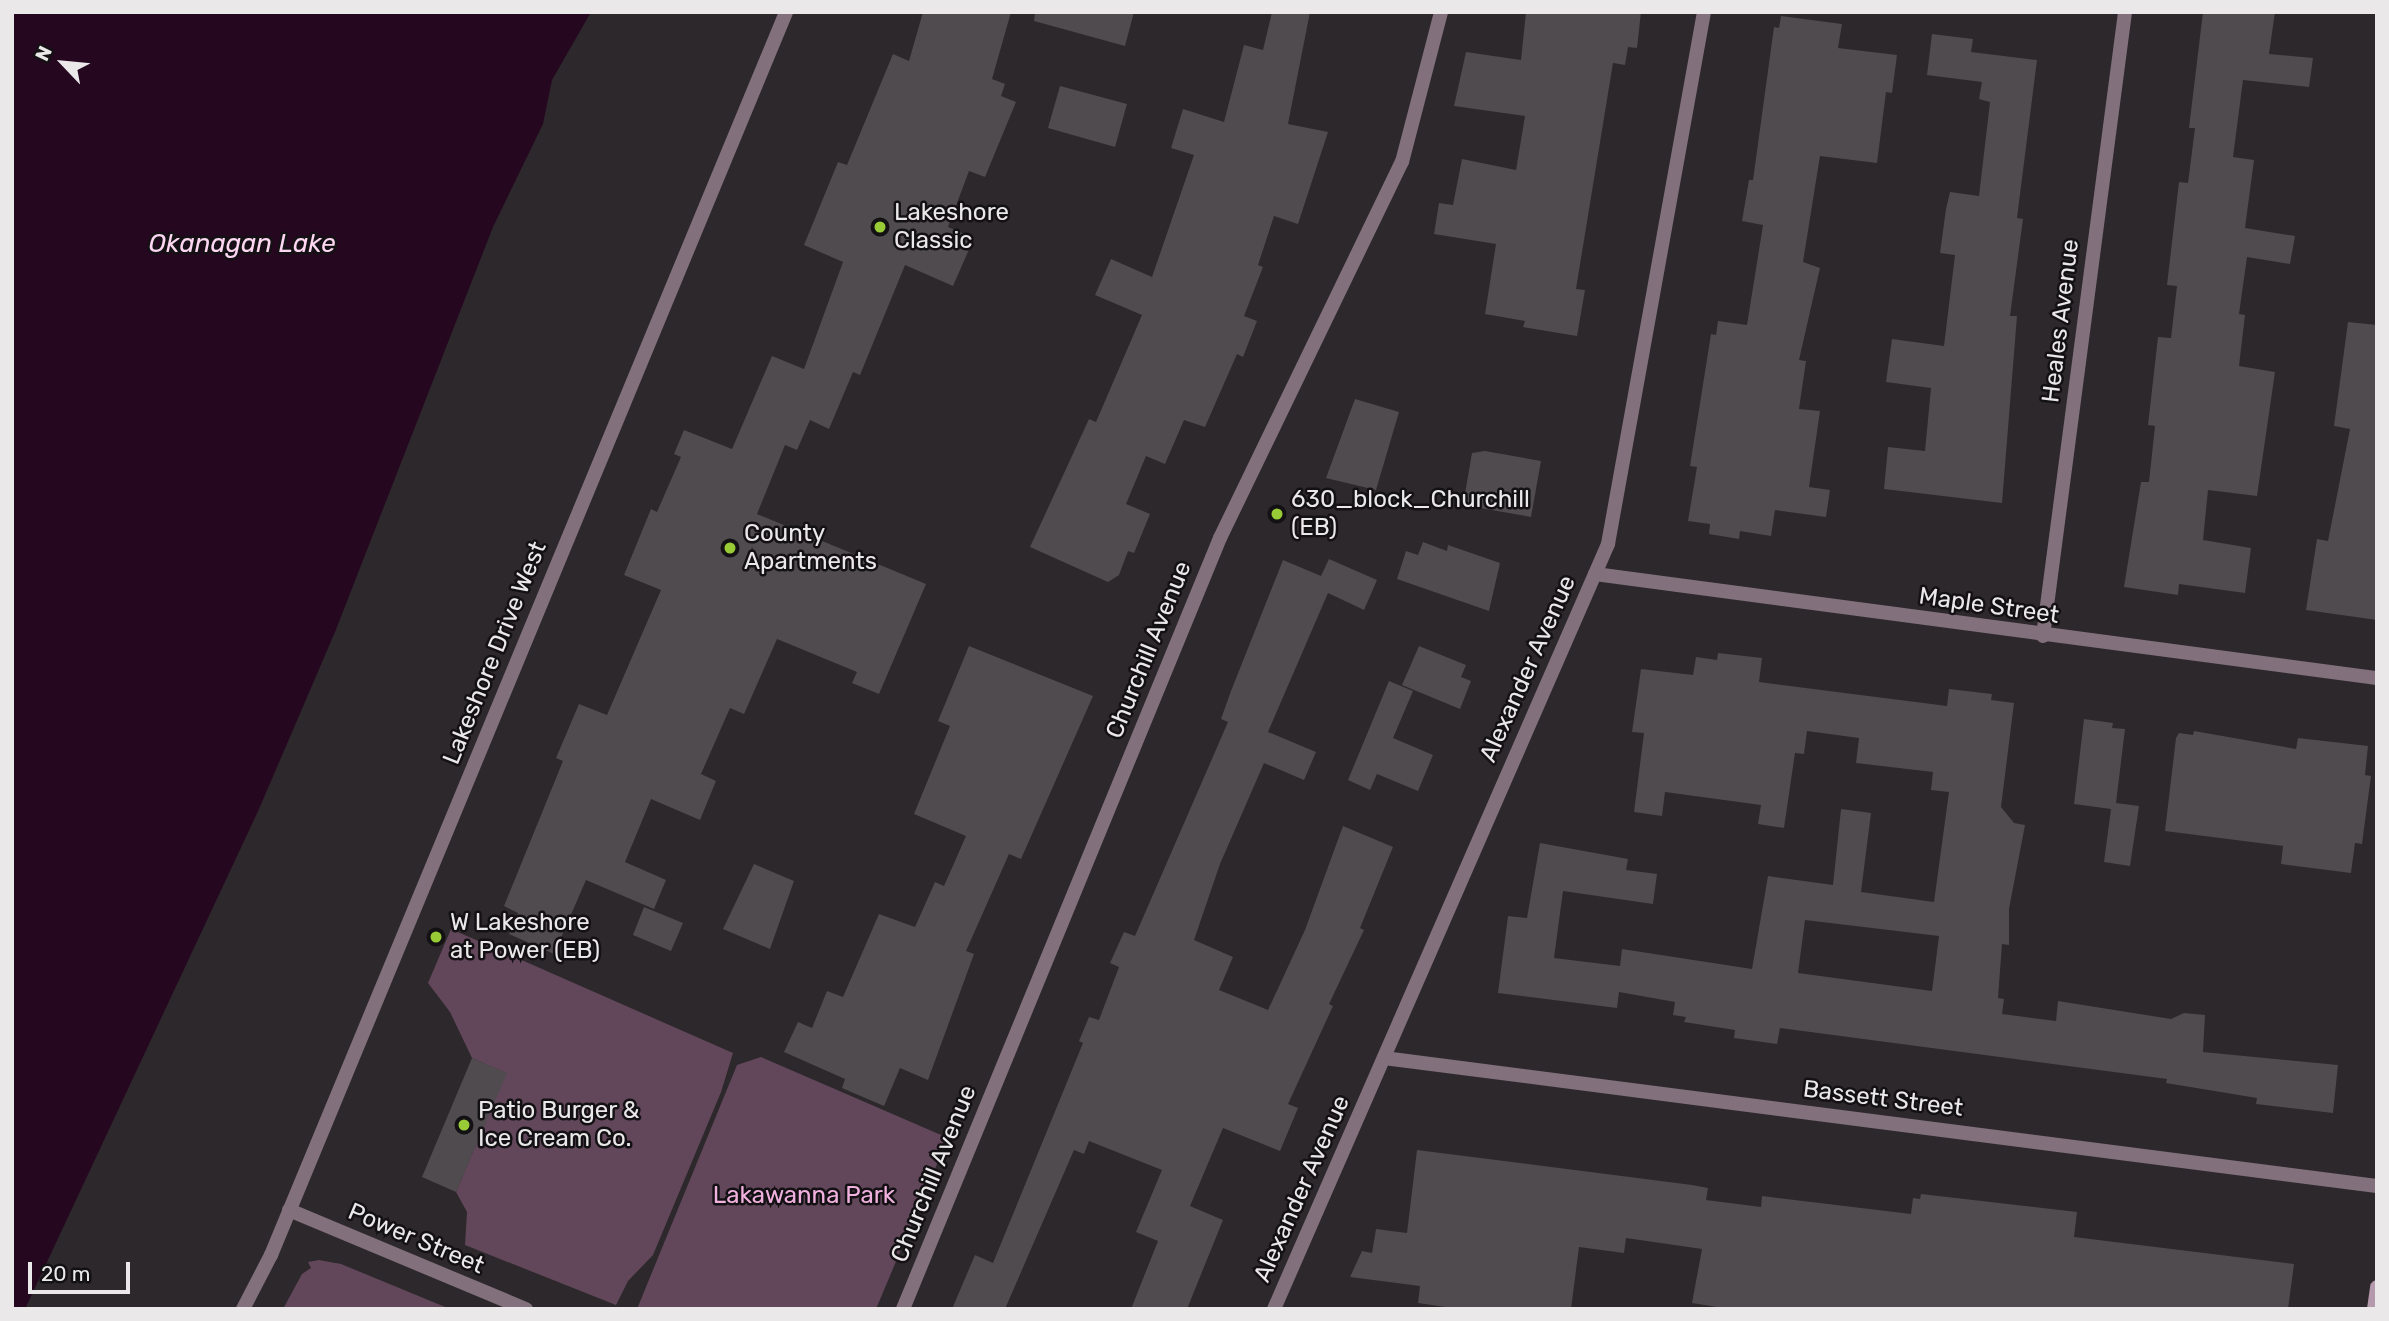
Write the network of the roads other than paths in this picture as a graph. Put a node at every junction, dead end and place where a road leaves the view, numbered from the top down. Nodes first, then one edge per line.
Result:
1 (786, 12) edge
2 (1441, 12) edge
3 (1704, 12) edge
4 (2124, 12) edge
5 (1595, 574) junction
6 (2043, 636) junction
7 (2377, 678) edge
8 (1384, 1058) junction
9 (2377, 1186) edge
10 (289, 1210) junction
11 (2377, 1287) edge
12 (243, 1309) edge
13 (526, 1309) edge
14 (903, 1309) edge
15 (1274, 1309) edge
16 (2374, 1309) edge

1 - 10 street, Lakeshore Drive West
2 - 14 street, Churchill Avenue
3 - 5 street, Alexander Avenue
4 - 6 street, Heales Avenue
5 - 6 street, Maple Street
5 - 8 street, Alexander Avenue
6 - 7 street, Maple Street
8 - 9 street, Bassett Street
8 - 15 street, Alexander Avenue
10 - 12 street, Lakeshore Drive West
10 - 13 street, Power Street
11 - 16 main road

